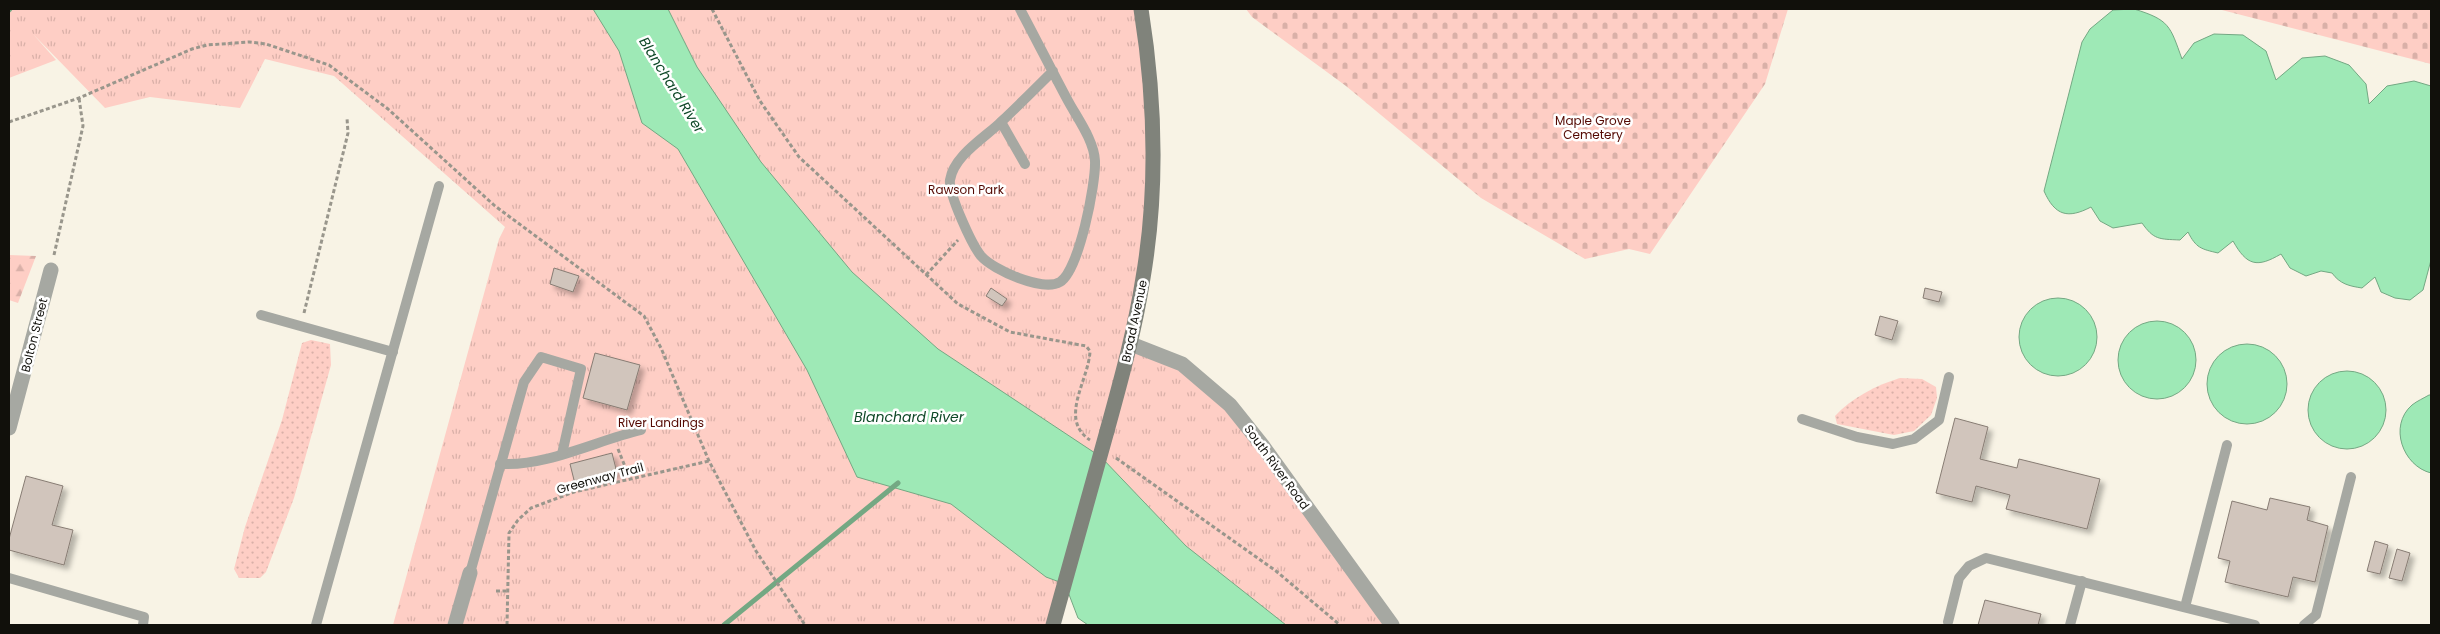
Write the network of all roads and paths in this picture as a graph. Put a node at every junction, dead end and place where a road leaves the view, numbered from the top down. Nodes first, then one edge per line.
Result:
1 (712, 9) edge
2 (1020, 9) edge
3 (1141, 9) edge
4 (1053, 71) junction
5 (79, 98) dead end
6 (347, 118) dead end
7 (1002, 122) junction
8 (1025, 164) dead end
9 (439, 186) dead end
10 (948, 252) dead end
11 (51, 270) joint
12 (926, 274) junction
13 (261, 315) dead end
14 (301, 326) junction
15 (1131, 344) junction
16 (393, 352) junction
17 (1949, 378) dead end
18 (1802, 419) dead end
19 (9, 428) edge
20 (641, 430) dead end
21 (613, 437) junction
22 (1096, 445) dead end
23 (2227, 445) dead end
24 (562, 454) junction
25 (1111, 455) dead end
26 (709, 461) dead end
27 (500, 464) junction
28 (2351, 477) dead end
29 (630, 479) junction
30 (756, 551) dead end
31 (470, 574) joint
32 (9, 578) edge
33 (2082, 581) junction
34 (496, 591) dead end
35 (510, 591) junction
36 (2185, 606) junction
37 (1948, 622) dead end
38 (143, 625) edge
39 (316, 625) edge
40 (455, 625) edge
41 (507, 625) edge
42 (804, 625) edge
43 (1053, 625) edge
44 (1340, 625) edge
45 (1392, 625) edge
46 (2070, 625) edge
47 (2255, 625) edge
48 (2304, 625) edge

1 - 12 path
2 - 4 lane
3 - 15 main road, Broad Avenue
4 - 7 lane
4 - 7 lane
5 - 11 path
6 - 14 path
7 - 8 lane
9 - 16 lane
10 - 12 path
11 - 19 street, Bolton Street
12 - 22 path
13 - 14 lane
14 - 16 lane
15 - 43 main road, Broad Avenue, bridge
15 - 45 street, South River Road
16 - 39 lane
17 - 18 lane
20 - 21 lane
21 - 24 lane
21 - 29 path
23 - 36 lane
24 - 27 lane
24 - 27 lane
25 - 44 path
26 - 29 path, Greenway Trail
27 - 31 lane
28 - 48 lane
29 - 35 path, Greenway Trail
30 - 42 path
31 - 40 street
32 - 38 lane
33 - 36 lane
33 - 37 lane
33 - 46 lane
34 - 35 path
35 - 41 path, Greenway Trail
36 - 47 lane

